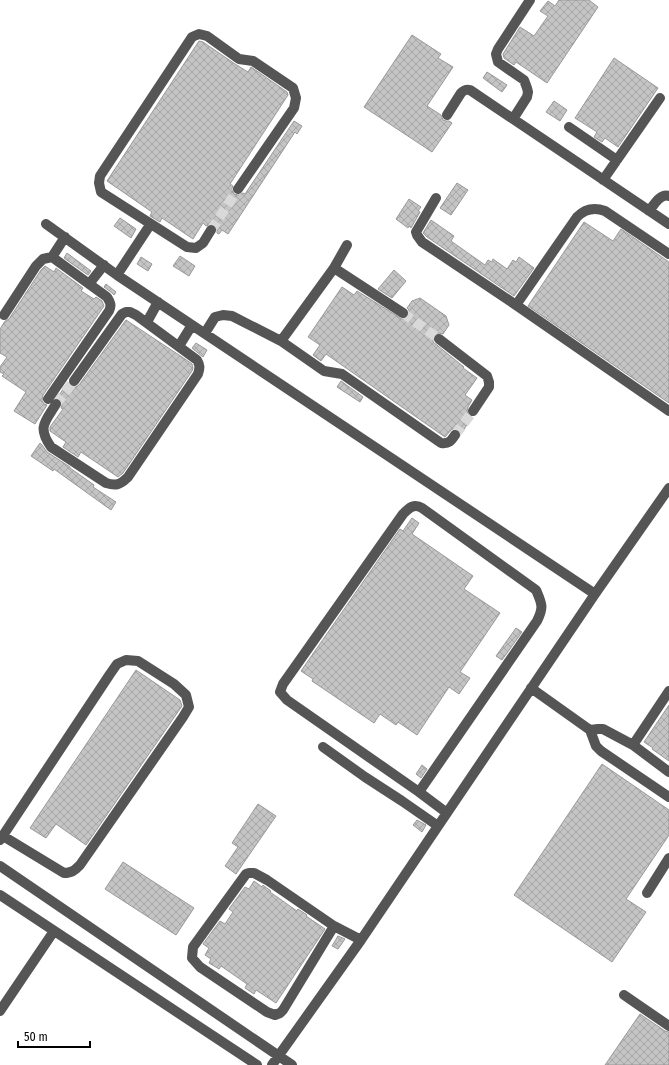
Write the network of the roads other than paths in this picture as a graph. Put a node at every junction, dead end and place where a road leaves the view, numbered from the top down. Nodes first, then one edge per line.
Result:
1 (530, 0) edge
2 (660, 98) dead end
3 (447, 115) dead end
4 (513, 119) junction
5 (569, 127) dead end
6 (617, 160) junction
7 (603, 180) junction
8 (238, 189) tunnel mouth
9 (669, 196) edge
10 (436, 198) dead end
11 (649, 211) junction
12 (46, 224) dead end
13 (669, 224) edge
14 (150, 225) junction
15 (211, 230) tunnel mouth
16 (65, 238) junction
17 (347, 245) dead end
18 (669, 254) edge
19 (52, 257) junction
20 (104, 265) junction
21 (334, 268) junction
22 (117, 275) junction
23 (89, 284) junction
24 (158, 302) junction
25 (516, 305) junction
26 (403, 313) tunnel mouth
27 (4, 315) dead end
28 (146, 322) junction
29 (192, 324) junction
30 (205, 333) junction
31 (439, 338) tunnel mouth
32 (281, 341) junction
33 (179, 346) junction
34 (74, 381) tunnel mouth
35 (473, 411) tunnel mouth
36 (669, 411) edge
37 (455, 435) tunnel mouth
38 (669, 490) edge
39 (595, 594) junction
40 (531, 688) junction
41 (669, 691) edge
42 (590, 730) junction
43 (633, 745) junction
44 (323, 746) dead end
45 (669, 772) edge
46 (419, 792) junction
47 (669, 797) edge
48 (447, 813) junction
49 (438, 826) junction
50 (1, 838) edge
51 (669, 858) edge
52 (0, 866) edge
53 (647, 893) dead end
54 (0, 895) edge
55 (334, 926) junction
56 (54, 931) junction
57 (361, 940) junction
58 (624, 995) dead end
59 (0, 1011) edge
60 (669, 1026) edge
61 (279, 1056) junction
62 (257, 1065) edge
63 (272, 1065) edge
64 (292, 1065) edge

1 - 4 street
2 - 6 street
3 - 4 street
4 - 7 street
5 - 6 street
6 - 7 street
7 - 11 street
8 - 14 street
9 - 11 street
10 - 25 street
11 - 13 street
12 - 16 street
14 - 15 street
14 - 22 street
16 - 19 street
16 - 20 street
17 - 21 street
18 - 25 street
19 - 23 street
19 - 27 street
20 - 22 street
20 - 23 street
21 - 26 street
21 - 32 street
22 - 24 street
23 - 33 street
24 - 28 street
24 - 29 street
25 - 36 street
28 - 33 street
28 - 34 street
29 - 30 street
29 - 33 street
30 - 32 street
30 - 39 street
31 - 35 street
32 - 37 street
38 - 39 street
39 - 40 street
40 - 42 street
40 - 48 street
41 - 43 street
42 - 43 street
42 - 47 street
43 - 45 street
44 - 49 street
46 - 46 street
46 - 48 street
48 - 49 street
49 - 57 street
50 - 50 street
51 - 53 street
52 - 61 street
54 - 56 street
55 - 55 street
55 - 57 street
56 - 59 street
56 - 62 street
57 - 61 street
58 - 60 street
61 - 63 street
61 - 64 street

